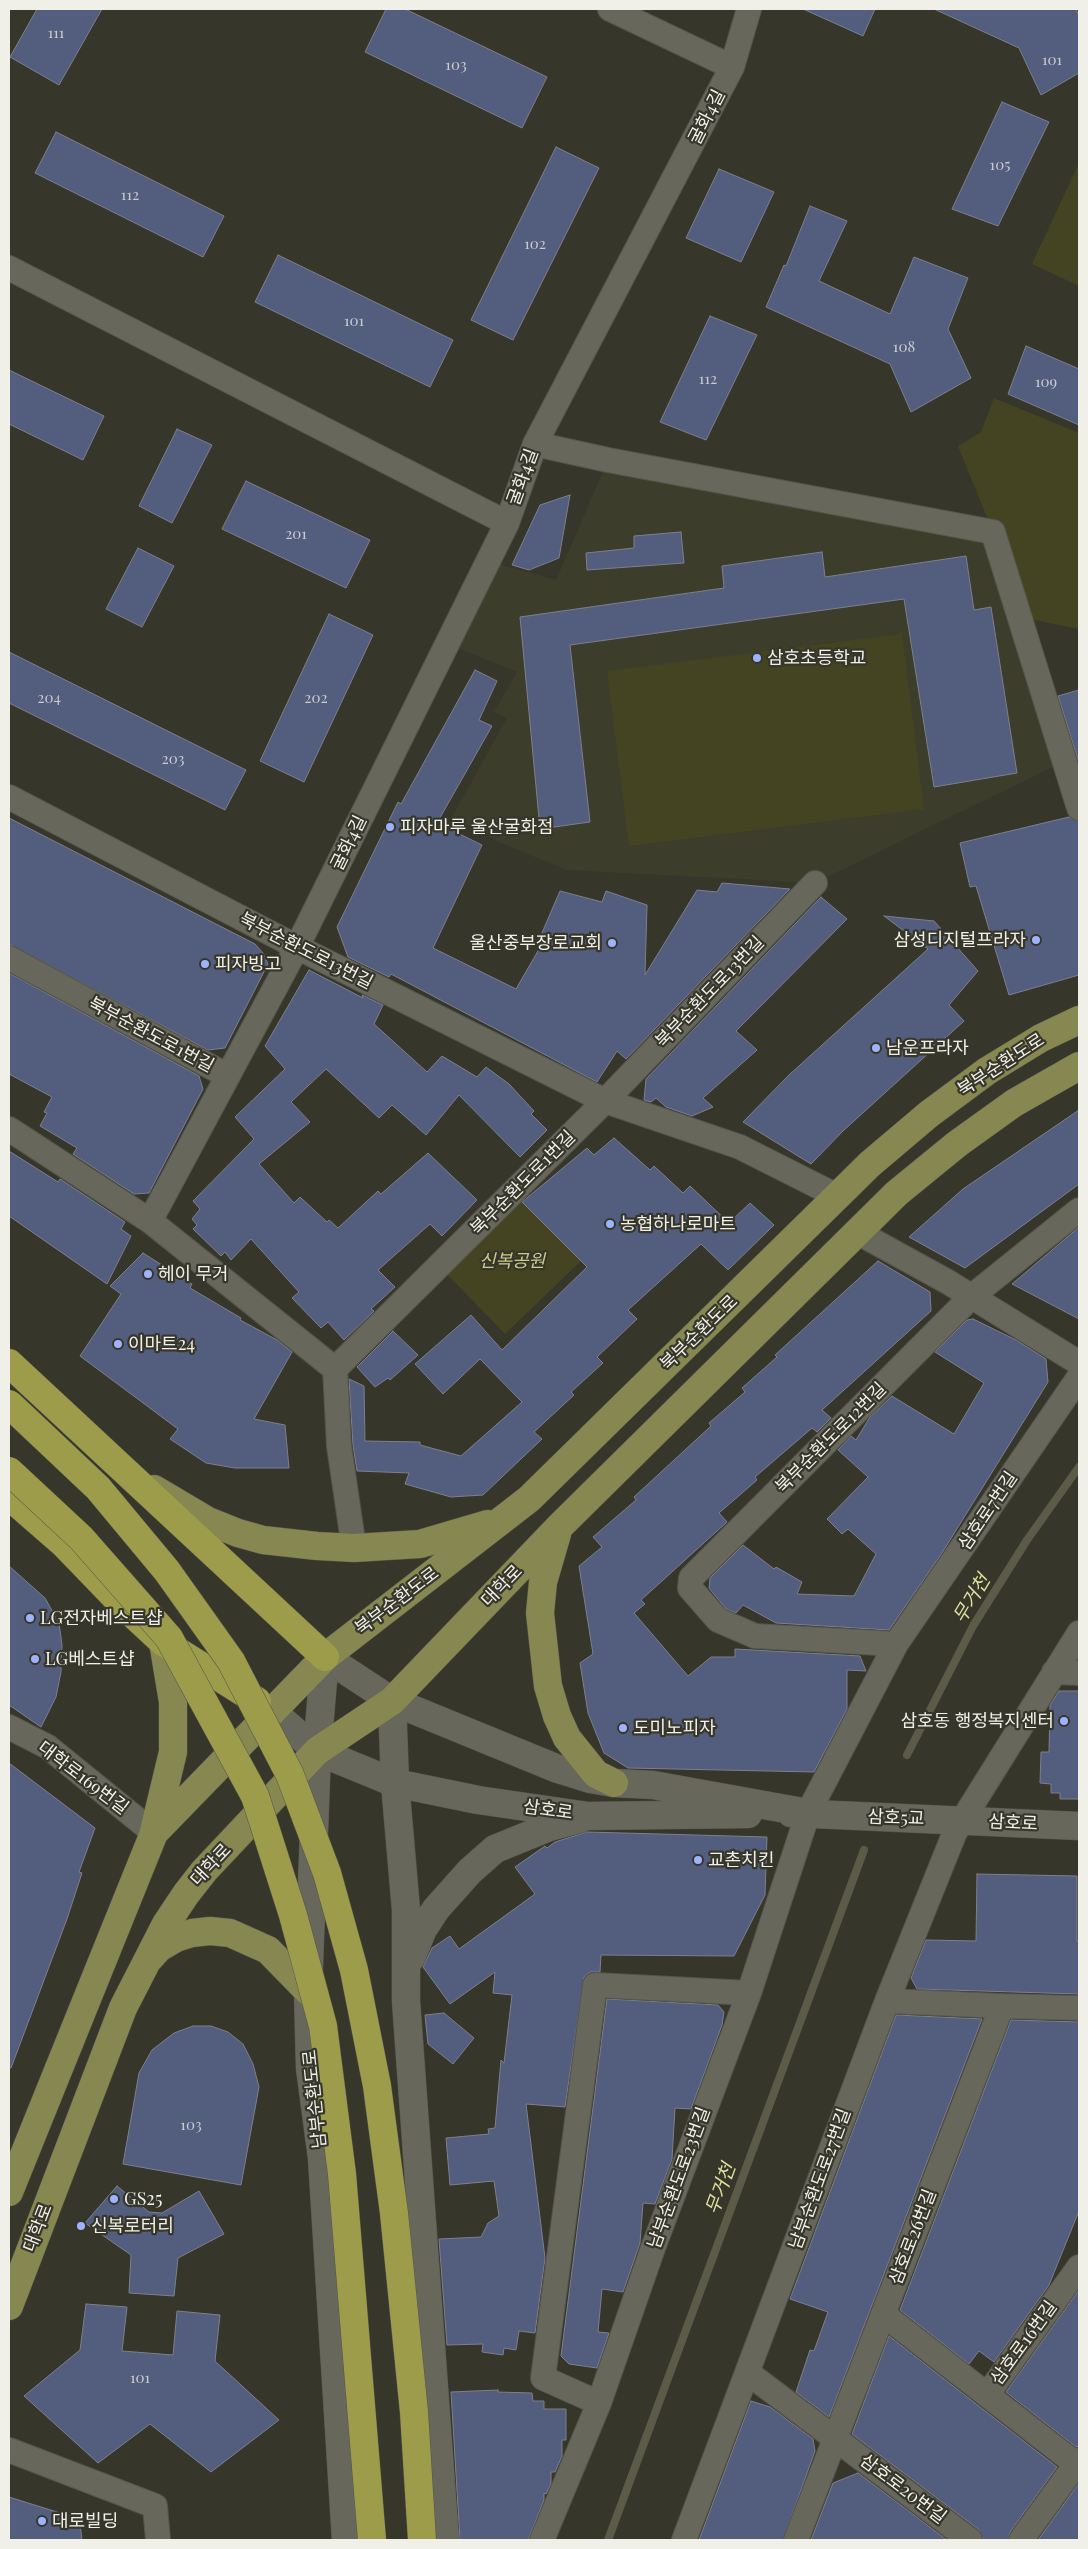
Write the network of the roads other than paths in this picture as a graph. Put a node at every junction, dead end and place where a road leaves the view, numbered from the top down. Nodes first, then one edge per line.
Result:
1 (610, 9) edge
2 (749, 9) edge
3 (732, 67) junction
4 (9, 268) edge
5 (535, 444) junction
6 (507, 523) junction
7 (9, 797) edge
8 (1079, 808) edge
9 (815, 883) dead end
10 (297, 947) junction
11 (9, 958) edge
12 (1079, 1020) edge
13 (1079, 1066) edge
14 (228, 1076) junction
15 (605, 1101) junction
16 (9, 1130) edge
17 (837, 1196) junction
18 (1079, 1210) edge
19 (150, 1221) junction
20 (858, 1232) junction
21 (972, 1297) junction
22 (1079, 1362) edge
23 (9, 1363) edge
24 (335, 1369) junction
25 (1079, 1378) edge
26 (9, 1404) edge
27 (9, 1471) edge
28 (130, 1473) junction
29 (9, 1496) edge
30 (504, 1519) junction
31 (560, 1526) junction
32 (354, 1548) junction
33 (1079, 1633) edge
34 (163, 1642) junction
35 (896, 1644) junction
36 (325, 1656) junction
37 (1054, 1672) junction
38 (1079, 1673) edge
39 (392, 1701) junction
40 (272, 1710) junction
41 (9, 1727) edge
42 (317, 1751) junction
43 (395, 1783) junction
44 (614, 1783) junction
45 (808, 1813) junction
46 (588, 1816) junction
47 (847, 1816) joint
48 (955, 1820) junction
49 (1079, 1826) edge
50 (154, 1833) junction
51 (145, 1962) junction
52 (406, 1978) junction
53 (308, 1991) junction
54 (749, 1993) junction
55 (887, 2001) junction
56 (1002, 2006) junction
57 (1079, 2008) edge
58 (17, 2149) edge
59 (9, 2192) edge
60 (1079, 2267) edge
61 (9, 2306) edge
62 (883, 2314) junction
63 (748, 2373) junction
64 (987, 2395) junction
65 (599, 2403) junction
66 (835, 2438) junction
67 (9, 2450) edge
68 (1078, 2462) edge
69 (158, 2540) edge
70 (346, 2540) edge
71 (372, 2540) edge
72 (422, 2540) edge
73 (446, 2540) edge
74 (542, 2540) edge
75 (684, 2540) edge
76 (796, 2540) edge
77 (970, 2540) edge
78 (1020, 2540) edge

1 - 3 street
2 - 3 street, 굴화4길
3 - 5 street, 굴화4길
4 - 6 street
5 - 6 street, 굴화4길
5 - 8 street
6 - 10 street, 굴화4길
7 - 10 street, 북부순환도로13번길
9 - 15 street, 북부순환도로13번길
10 - 14 street, 굴화4길
10 - 15 street, 북부순환도로13번길
11 - 14 street, 북부순환도로1번길
12 - 17 main road, 북부순환도로
13 - 20 main road
14 - 19 street, 북부순환도로1번길
15 - 17 street, 북부순환도로13번길
15 - 24 street, 북부순환도로1번길
16 - 19 street
17 - 30 main road, 북부순환도로
18 - 21 street, 북부순환도로12번길
19 - 24 street
20 - 21 street
20 - 31 main road
21 - 22 street
21 - 35 street, 북부순환도로12번길
23 - 28 highway
24 - 32 street
25 - 35 street, 삼호로7번길
26 - 72 highway, bridge
27 - 71 highway, bridge
28 - 32 main road
28 - 36 highway
29 - 34 highway
30 - 32 main road
30 - 36 main road, 북부순환도로
31 - 39 main road, 대학로
31 - 44 main road
33 - 37 street, 남부순환도로27번길
34 - 40 highway
34 - 50 main road
35 - 45 street, 삼호로7번길
36 - 39 main road
36 - 40 main road
36 - 42 main road, 남부순환도로
37 - 38 street
37 - 48 street, 남부순환도로27번길
39 - 42 main road, 대학로
39 - 43 main road
39 - 44 main road
40 - 42 main road, 삼호로
40 - 50 main road
41 - 50 street, 대학로169번길
42 - 43 main road, 삼호로
42 - 51 main road, 대학로
42 - 53 main road, 남부순환도로
43 - 46 main road, 삼호로
43 - 52 main road
44 - 45 main road
45 - 46 main road, 삼호로
45 - 47 main road, 삼호로
45 - 54 street, 남부순환도로23번길
46 - 52 main road
47 - 48 main road, 삼호5교
48 - 49 main road, 삼호로
48 - 55 street, 남부순환도로27번길
50 - 58 main road
51 - 53 main road
51 - 61 main road, 대학로
52 - 73 main road
53 - 70 main road, 남부순환도로
54 - 65 street, 남부순환도로23번길
54 - 65 street
55 - 56 street
55 - 63 street, 남부순환도로27번길
56 - 57 street
56 - 62 street, 삼호로26번길
58 - 59 main road
60 - 64 street, 삼호로16번길
62 - 64 street
62 - 66 street, 삼호로26번길
63 - 66 street, 삼호로20번길
63 - 75 street, 남부순환도로27번길
64 - 68 street
65 - 74 street, 남부순환도로23번길
66 - 76 street, 삼호로26번길
66 - 77 street, 삼호로20번길
67 - 69 street
68 - 78 street

